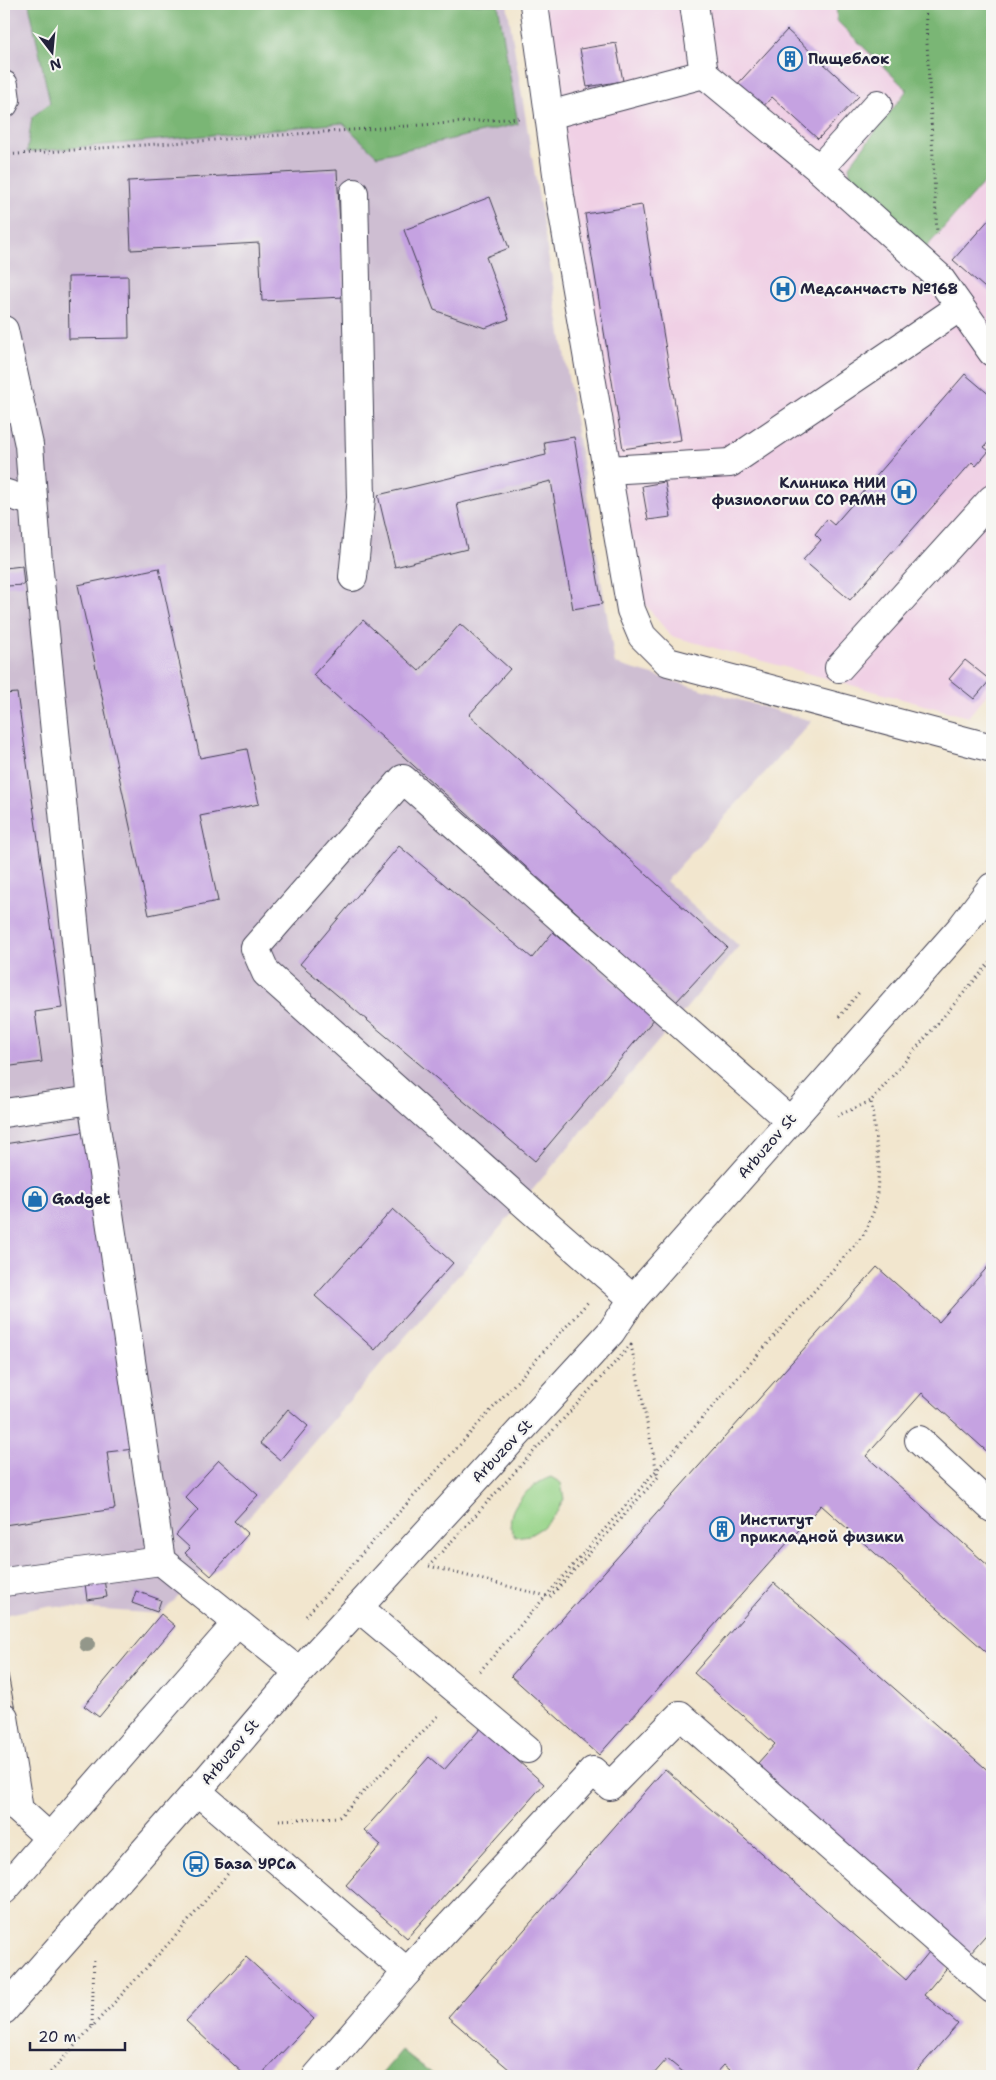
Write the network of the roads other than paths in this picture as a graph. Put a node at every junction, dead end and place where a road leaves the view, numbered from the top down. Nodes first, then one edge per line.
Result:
1 (534, 4) edge
2 (694, 4) edge
3 (704, 74) junction
4 (4, 86) edge
5 (4, 104) edge
6 (878, 104) dead end
7 (549, 116) junction
8 (819, 169) junction
9 (354, 194) dead end
10 (960, 307) junction
11 (4, 330) edge
12 (992, 352) edge
13 (607, 470) junction
14 (4, 493) edge
15 (992, 499) edge
16 (34, 502) junction
17 (353, 577) dead end
18 (839, 668) dead end
19 (992, 748) edge
20 (992, 887) edge
21 (92, 1100) junction
22 (4, 1113) edge
23 (790, 1121) junction
24 (633, 1299) junction
25 (919, 1440) dead end
26 (992, 1508) edge
27 (161, 1561) junction
28 (4, 1582) edge
29 (358, 1608) junction
30 (237, 1623) junction
31 (299, 1672) junction
32 (4, 1717) edge
33 (527, 1749) dead end
34 (197, 1791) junction
35 (50, 1838) junction
36 (4, 1890) edge
37 (407, 1972) junction
38 (992, 1989) edge
39 (4, 2010) edge
40 (317, 2076) edge

1 - 7 street
2 - 3 street
3 - 7 street
3 - 8 street
4 - 5 street
6 - 8 street
7 - 13 street
8 - 10 street
9 - 17 street
10 - 12 street
10 - 13 street
11 - 16 street
13 - 19 street
14 - 16 street
15 - 18 street
16 - 21 street
20 - 23 street, Arbuzov St
21 - 22 street
21 - 27 street
23 - 24 street, Arbuzov St
23 - 24 street
24 - 29 street, Arbuzov St
25 - 26 street
27 - 28 street
27 - 30 street
29 - 31 street, Arbuzov St
29 - 33 street
30 - 31 street
30 - 35 street
31 - 34 street, Arbuzov St
32 - 35 street
34 - 37 street
34 - 39 street, Arbuzov St
35 - 36 street
37 - 38 street
37 - 40 street

